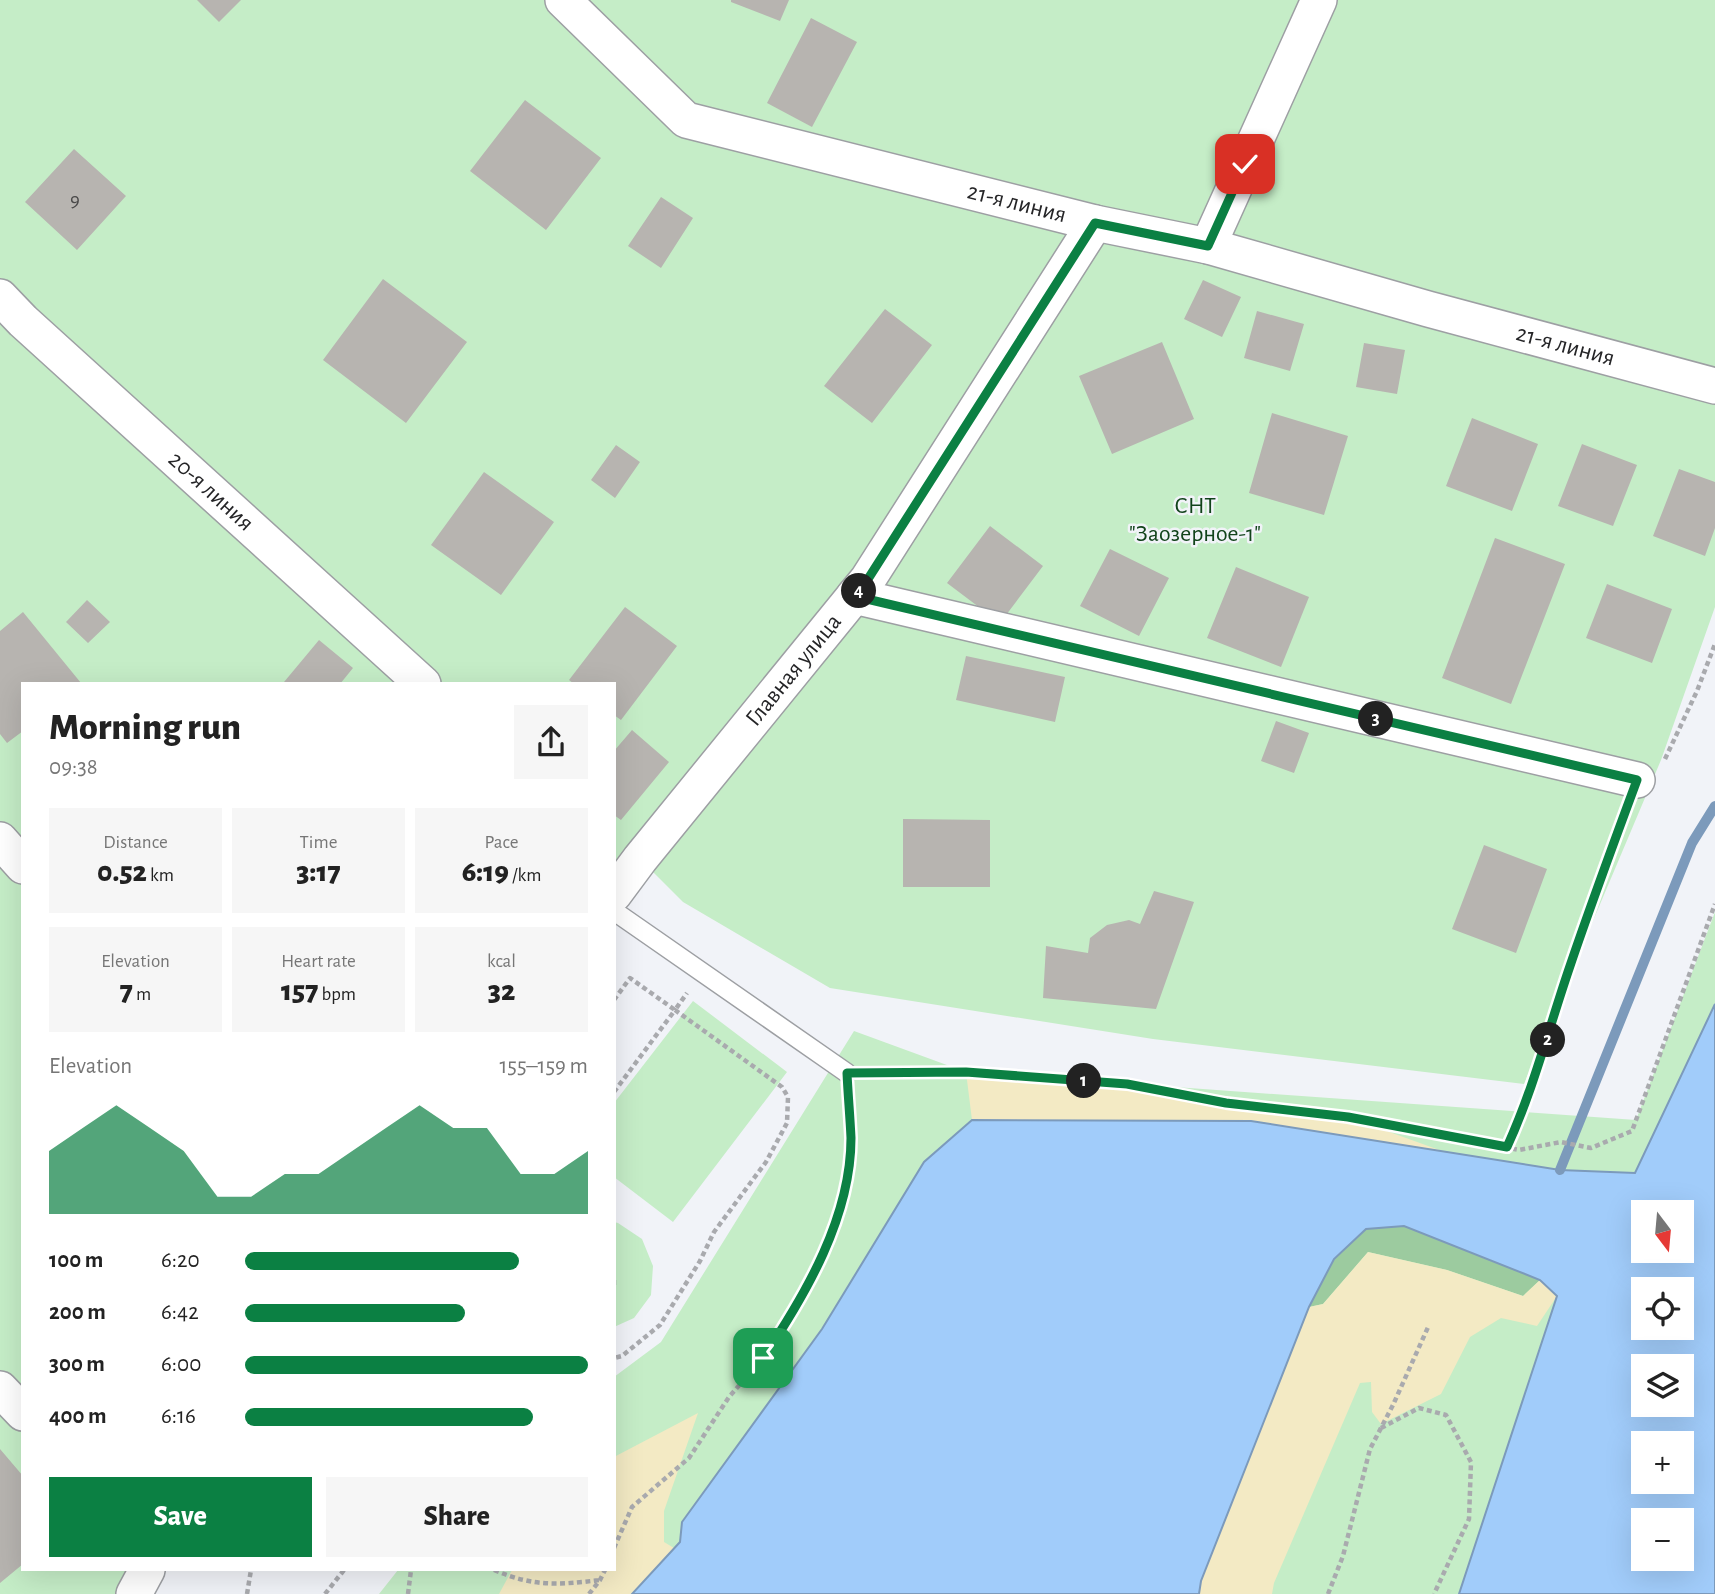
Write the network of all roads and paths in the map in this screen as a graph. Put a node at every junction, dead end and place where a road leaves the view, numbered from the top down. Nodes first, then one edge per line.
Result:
1 (563, 0) edge
2 (1319, 0) edge
3 (1095, 223) junction
4 (1208, 246) junction
5 (0, 297) edge
6 (1715, 386) edge
7 (854, 596) junction
8 (1715, 644) edge
9 (421, 682) edge
10 (1637, 780) junction
11 (0, 840) edge
12 (21, 864) edge
13 (620, 874) edge
14 (1715, 904) edge
15 (616, 912) edge
16 (701, 973) junction
17 (616, 997) edge
18 (675, 1010) junction
19 (847, 1073) junction
20 (616, 1089) edge
21 (1507, 1147) junction
22 (1429, 1325) dead end
23 (616, 1358) edge
24 (0, 1389) edge
25 (21, 1411) edge
26 (1381, 1428) junction
27 (616, 1543) edge
28 (146, 1571) edge
29 (251, 1571) edge
30 (343, 1571) edge
31 (411, 1571) edge
32 (496, 1571) edge
33 (604, 1571) edge
34 (600, 1580) junction
35 (134, 1594) edge
36 (247, 1594) edge
37 (325, 1594) edge
38 (408, 1594) edge
39 (589, 1594) edge
40 (1328, 1594) edge
41 (1434, 1594) edge

1 - 3 street, 21-я линия
2 - 4 street
3 - 4 street, 21-я линия
3 - 7 street, Главная улица
4 - 6 street, 21-я линия
5 - 9 street, 20-я линия
7 - 10 street
7 - 13 street, Главная улица
8 - 10 path
10 - 21 path
11 - 12 street
14 - 21 path
15 - 16 lane
16 - 18 path
16 - 19 lane
17 - 18 path
18 - 20 path
18 - 23 path
19 - 21 path
19 - 27 path
22 - 26 path
24 - 25 street
26 - 40 path
26 - 41 path
28 - 35 street
29 - 36 path
30 - 37 path
31 - 38 path
32 - 34 path
33 - 34 path
34 - 39 path

